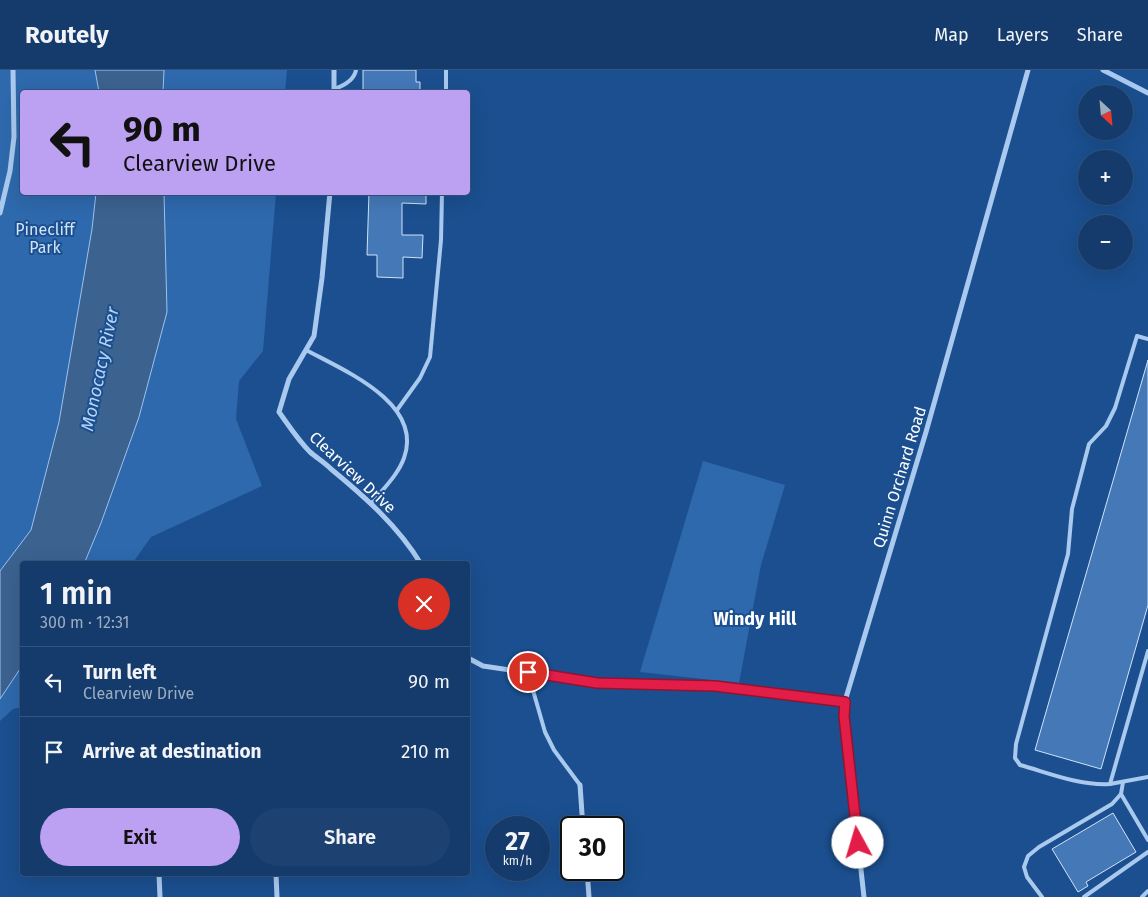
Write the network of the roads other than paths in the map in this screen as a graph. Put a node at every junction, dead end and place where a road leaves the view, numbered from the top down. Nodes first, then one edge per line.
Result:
1 (13, 70) edge
2 (334, 70) edge
3 (356, 70) edge
4 (446, 70) edge
5 (1028, 70) edge
6 (1103, 70) edge
7 (334, 90) edge
8 (336, 90) edge
9 (446, 90) edge
10 (1148, 94) edge
11 (330, 195) edge
12 (442, 195) edge
13 (0, 213) edge
14 (1148, 339) edge
15 (306, 350) junction
16 (397, 410) junction
17 (371, 504) junction
18 (419, 561) edge
19 (1148, 651) edge
20 (470, 659) edge
21 (528, 672) junction
22 (845, 702) junction
23 (1148, 777) edge
24 (1123, 782) junction
25 (1110, 784) junction
26 (580, 785) joint
27 (1121, 794) junction
28 (582, 816) edge
29 (1148, 840) edge
30 (1148, 852) edge
31 (159, 876) edge
32 (276, 876) edge
33 (588, 881) edge
34 (1148, 891) edge
35 (160, 897) edge
36 (277, 897) edge
37 (589, 897) edge
38 (864, 897) edge
39 (1042, 897) edge
40 (1084, 897) edge
41 (1142, 897) edge

1 - 13 street
2 - 7 street
3 - 8 lane
4 - 9 lane
5 - 22 street, Quinn Orchard Road
6 - 10 street
11 - 15 street, Clearview Drive
12 - 16 lane
14 - 25 lane
15 - 16 lane
15 - 17 street, Clearview Drive
16 - 17 lane
17 - 18 street, Clearview Drive
19 - 25 lane
20 - 21 street
21 - 22 street
21 - 26 lane
22 - 38 street, Quinn Orchard Road
23 - 24 lane
24 - 25 lane
24 - 27 lane
26 - 28 street
27 - 29 lane
27 - 39 lane
30 - 40 lane
31 - 35 street
32 - 36 street
33 - 37 street
34 - 41 lane

